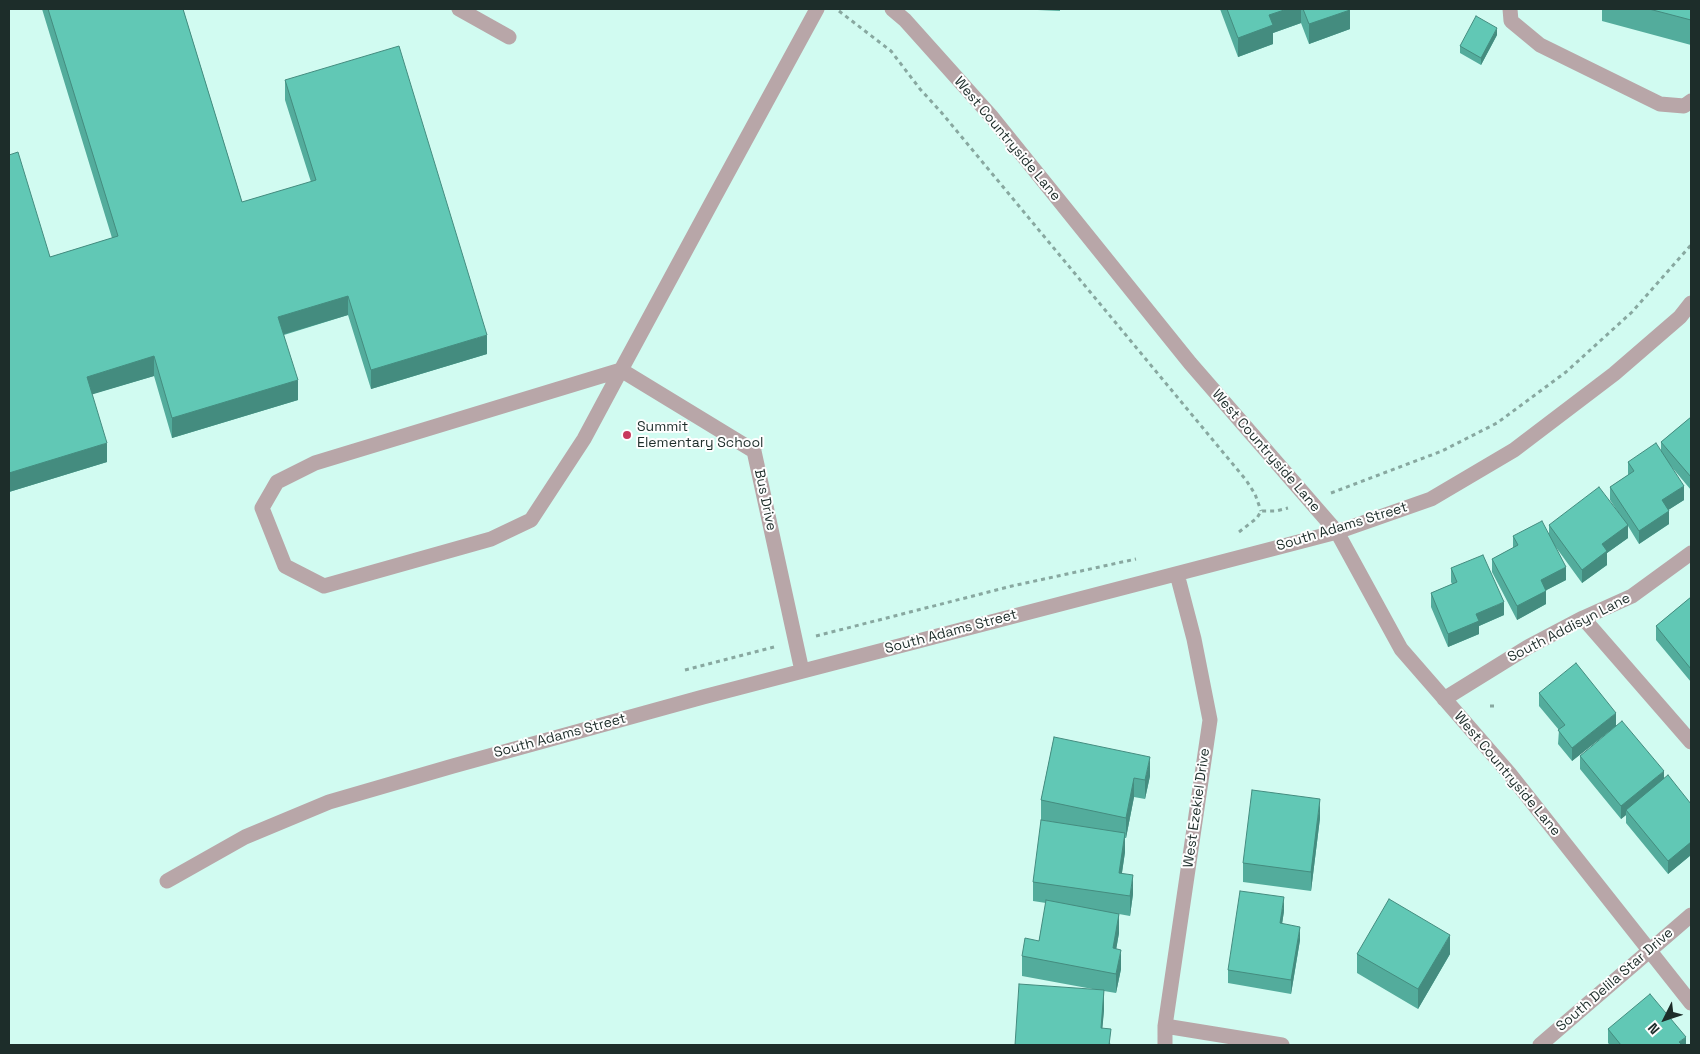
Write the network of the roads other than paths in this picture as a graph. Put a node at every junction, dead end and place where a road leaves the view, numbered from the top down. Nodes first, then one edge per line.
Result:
1 (459, 9) edge
2 (817, 9) edge
3 (892, 9) edge
4 (1510, 9) edge
5 (509, 37) dead end
6 (1691, 101) edge
7 (1691, 303) edge
8 (621, 370) junction
9 (1337, 532) junction
10 (1691, 553) edge
11 (1177, 574) junction
12 (1583, 618) junction
13 (802, 671) junction
14 (1444, 699) junction
15 (1689, 734) edge
16 (167, 881) dead end
17 (1691, 915) edge
18 (1649, 949) junction
19 (1691, 1003) edge
20 (1165, 1026) junction
21 (1165, 1045) edge
22 (1282, 1045) edge
23 (1541, 1045) edge

1 - 5 street
2 - 8 street
3 - 9 street, West Countryside Lane
4 - 6 street
7 - 9 street, South Adams Street
8 - 8 street
8 - 13 street, Bus Drive
9 - 11 street, South Adams Street
9 - 14 street, West Countryside Lane
10 - 12 street, South Addisyn Lane
11 - 13 street, South Adams Street
11 - 20 street, West Ezekiel Drive
12 - 14 street, South Addisyn Lane
12 - 15 street
13 - 16 street, South Adams Street
14 - 18 street, West Countryside Lane
17 - 18 street, South Delila Star Drive
18 - 19 street, West Countryside Lane
18 - 23 street, South Delila Star Drive
20 - 21 street, West Ezekiel Drive
20 - 22 street

